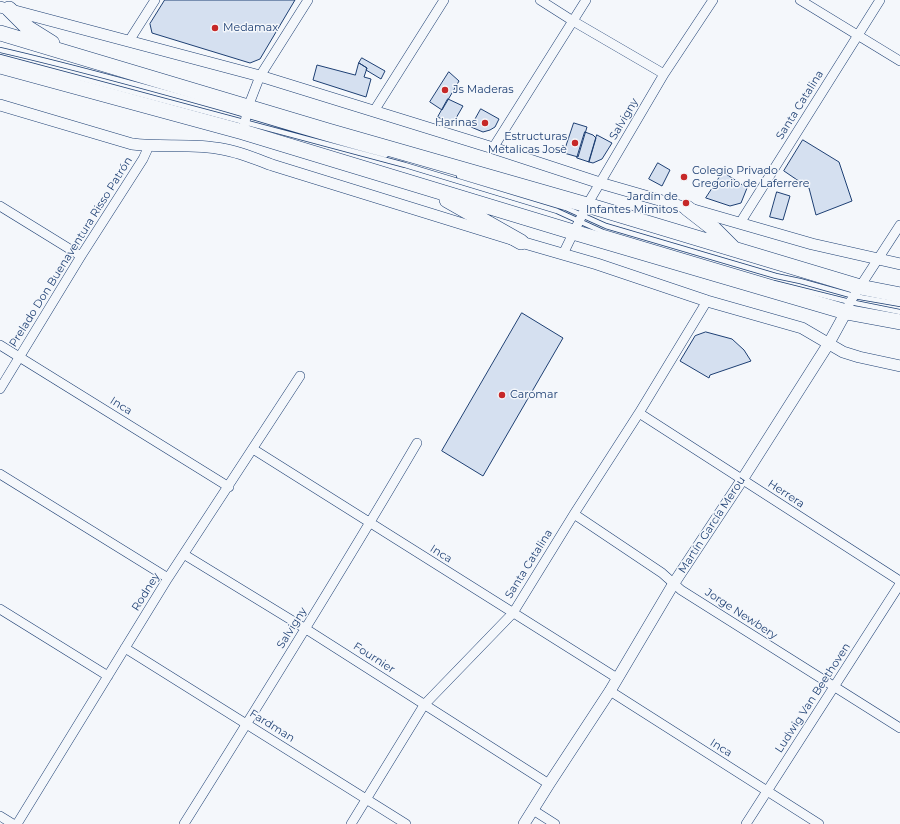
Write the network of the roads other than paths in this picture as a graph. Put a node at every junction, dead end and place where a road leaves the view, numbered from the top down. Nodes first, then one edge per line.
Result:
1 (155, 0) edge
2 (308, 0) edge
3 (444, 0) edge
4 (540, 0) edge
5 (586, 0) edge
6 (713, 0) edge
7 (800, 0) edge
8 (880, 0) edge
9 (8, 5) edge
10 (573, 21) junction
11 (0, 33) edge
12 (858, 35) junction
13 (129, 41) junction
14 (0, 50) edge
15 (70, 54) junction
16 (0, 58) edge
17 (900, 61) edge
18 (0, 66) edge
19 (664, 74) junction
20 (260, 76) junction
21 (0, 105) edge
22 (374, 111) junction
23 (246, 119) junction
24 (148, 146) junction
25 (493, 148) junction
26 (370, 151) junction
27 (600, 183) junction
28 (424, 186) junction
29 (0, 206) edge
30 (686, 208) junction
31 (580, 219) junction
32 (740, 223) junction
33 (900, 225) edge
34 (521, 242) junction
35 (734, 249) junction
36 (563, 254) junction
37 (81, 256) junction
38 (879, 259) junction
39 (900, 264) edge
40 (900, 295) edge
41 (853, 299) junction
42 (900, 299) edge
43 (707, 301) junction
44 (900, 304) edge
45 (900, 312) edge
46 (900, 322) edge
47 (829, 343) junction
48 (0, 345) edge
49 (20, 358) junction
50 (900, 366) edge
51 (300, 376) dead end
52 (0, 389) edge
53 (639, 413) junction
54 (417, 443) dead end
55 (253, 449) junction
56 (0, 474) edge
57 (742, 480) junction
58 (229, 487) junction
59 (574, 514) junction
60 (370, 523) junction
61 (185, 555) junction
62 (168, 578) junction
63 (900, 582) edge
64 (674, 584) junction
65 (0, 609) edge
66 (513, 612) junction
67 (306, 629) junction
68 (125, 648) junction
69 (108, 676) junction
70 (617, 678) junction
71 (834, 688) junction
72 (610, 692) junction
73 (424, 705) junction
74 (246, 725) junction
75 (900, 728) edge
76 (549, 784) junction
77 (768, 791) junction
78 (367, 799) junction
79 (533, 810) junction
80 (0, 816) edge
81 (13, 824) edge
82 (16, 824) edge
83 (184, 824) edge
84 (351, 824) edge
85 (406, 824) edge
86 (524, 824) edge
87 (555, 824) edge
88 (746, 824) edge
89 (819, 824) edge

1 - 13 street
2 - 20 street
3 - 22 street
4 - 10 street
5 - 10 street
6 - 19 street, Salvigny
7 - 12 street
8 - 12 street, Santa Catalina
9 - 13 street
9 - 15 highway
10 - 19 street
10 - 25 street
11 - 15 highway
12 - 17 street
12 - 32 street, Santa Catalina
13 - 20 street
14 - 23 lane
15 - 23 highway
16 - 23 lane
18 - 23 highway
19 - 27 street, Salvigny
20 - 22 street
20 - 23 street
21 - 24 street
22 - 25 street
23 - 26 lane
23 - 26 lane
23 - 28 highway
23 - 31 highway
24 - 34 street
24 - 37 street, Prelado Don Buenaventura Risso Patrón
25 - 27 street
26 - 31 lane
27 - 30 street
27 - 31 street, Salvigny
28 - 31 highway
28 - 34 highway
29 - 37 street
30 - 32 street
30 - 35 highway
31 - 35 highway
31 - 36 street, Salvigny
31 - 41 highway
32 - 38 street
33 - 38 street, Martín García Merou
34 - 36 street
35 - 41 highway
36 - 43 street
37 - 49 street, Prelado Don Buenaventura Risso Patrón
38 - 39 street
38 - 41 street, Martín García Merou
40 - 41 highway
41 - 42 lane
41 - 44 lane
41 - 45 lane
41 - 46 highway
41 - 47 street, Martín García Merou
43 - 47 street
43 - 53 street, Santa Catalina
47 - 50 street
47 - 57 street, Martín García Merou
48 - 49 street, Inca
49 - 52 street, Prelado Don Buenaventura Risso Patrón
49 - 58 street, Inca
51 - 55 street, Rodney
53 - 57 street, Herrera
53 - 59 street, Santa Catalina
54 - 60 street, Salvigny
55 - 58 street, Rodney
55 - 60 street, Inca
56 - 62 street
57 - 63 street, Herrera
57 - 64 street, Martín García Merou
58 - 61 street, Rodney
59 - 64 street, Jorge Newbery
59 - 66 street, Santa Catalina
60 - 66 street, Inca
60 - 67 street, Salvigny
61 - 62 street, Rodney
61 - 67 street, Fournier
62 - 68 street, Rodney
63 - 71 street, Ludwig Van Beethoven
64 - 70 street, Martín García Merou
64 - 71 street, Jorge Newbery
65 - 69 street
66 - 70 street, Inca
66 - 73 street, Santa Catalina
67 - 73 street, Fournier
67 - 74 street, Salvigny
68 - 69 street, Rodney
68 - 74 street, Fardman
69 - 82 street, Rodney
70 - 72 street, Martín García Merou
71 - 75 street, Jorge Newbery
71 - 77 street, Ludwig Van Beethoven
72 - 76 street, Martín García Merou
72 - 77 street, Inca
73 - 76 street, Fournier
73 - 78 street, Santa Catalina
74 - 78 street, Fardman
74 - 83 street, Salvigny
76 - 79 street, Martín García Merou
77 - 88 street, Ludwig Van Beethoven
77 - 89 street, Inca
78 - 84 street, Santa Catalina
78 - 85 street, Fardman
79 - 86 street, Martín García Merou
79 - 87 street
80 - 81 street

